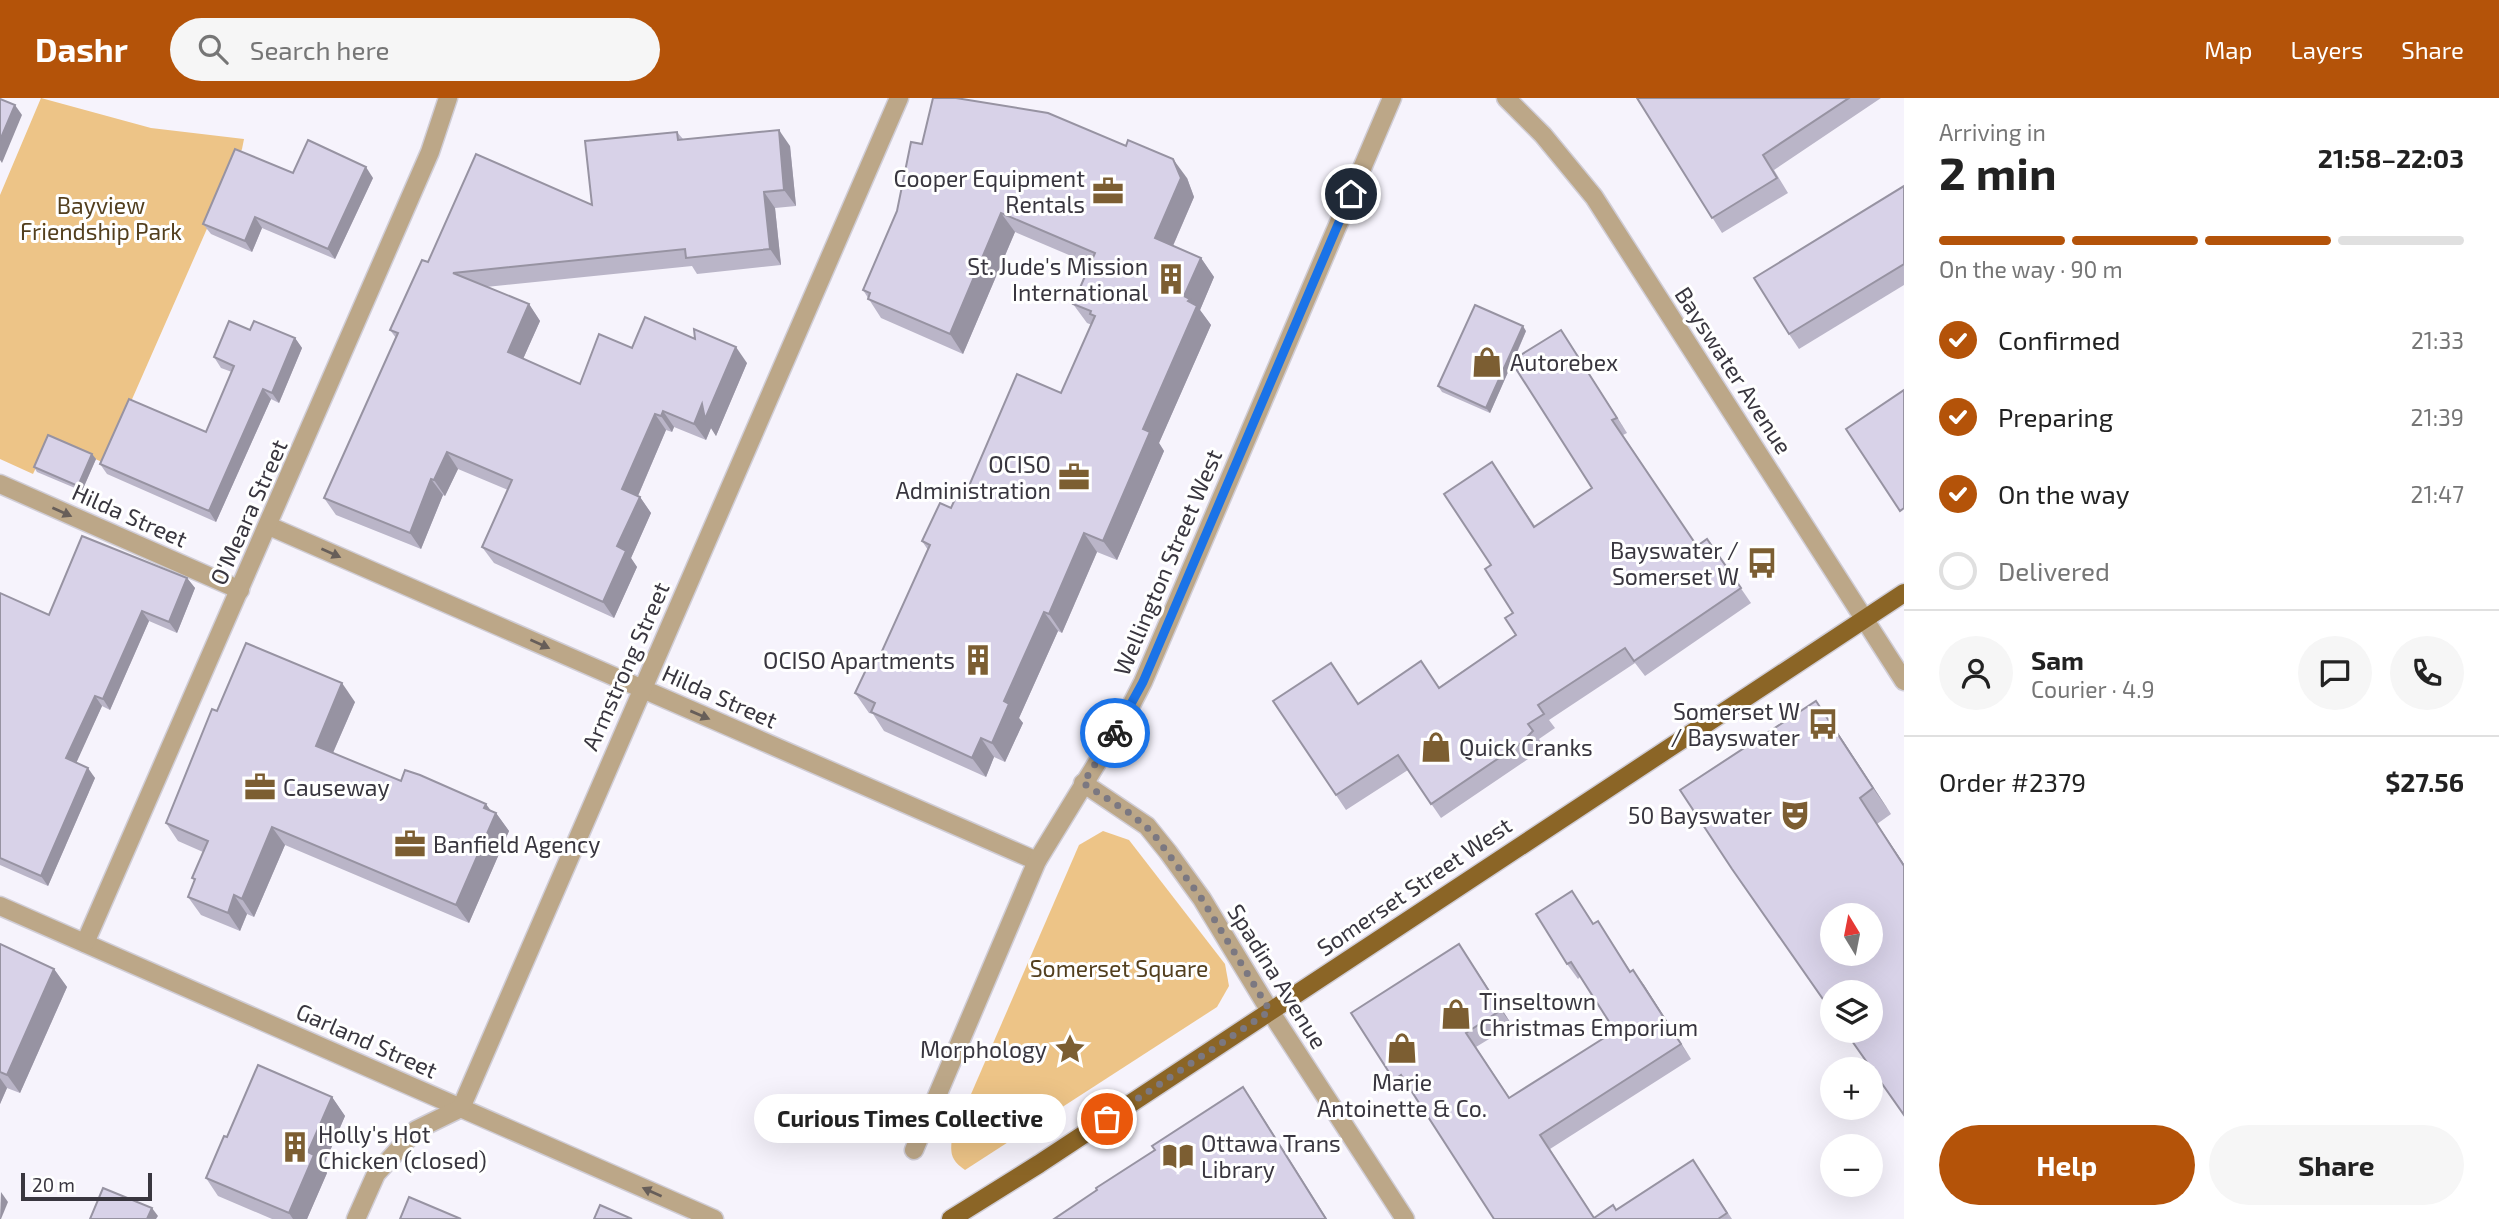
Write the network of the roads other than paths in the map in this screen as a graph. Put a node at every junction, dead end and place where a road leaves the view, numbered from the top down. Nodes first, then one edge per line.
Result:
1 (448, 98) edge
2 (899, 98) edge
3 (1392, 98) edge
4 (1506, 98) edge
5 (0, 484) edge
6 (269, 526) junction
7 (240, 590) junction
8 (1904, 593) edge
9 (1865, 618) junction
10 (1904, 681) edge
11 (642, 689) junction
12 (1083, 783) junction
13 (1037, 861) junction
14 (0, 906) edge
15 (85, 943) junction
16 (1270, 1011) junction
17 (461, 1108) junction
18 (914, 1150) dead end
19 (356, 1219) edge
20 (714, 1219) edge
21 (951, 1219) edge
22 (1405, 1219) edge

1 - 6 street, O'Meara Street
2 - 11 street, Armstrong Street
3 - 12 street, Wellington Street West
4 - 9 street, Bayswater Avenue
5 -> 7 street, Hilda Street
6 - 7 street, O'Meara Street
6 -> 11 street, Hilda Street
7 - 15 street, O'Meara Street
8 - 9 main road, Somerset Street West
9 - 10 street, Bayswater Avenue
9 - 16 main road, Somerset Street West
11 -> 13 street, Hilda Street
11 - 17 street, Armstrong Street
12 - 13 street, Wellington Street West
12 - 16 street, Spadina Avenue
13 - 18 street, Wellington Street West
14 - 15 street, Garland Street
15 - 17 street, Garland Street
16 - 21 main road, Somerset Street West
16 - 22 street, Spadina Avenue
17 - 19 street
20 -> 17 street, Garland Street

